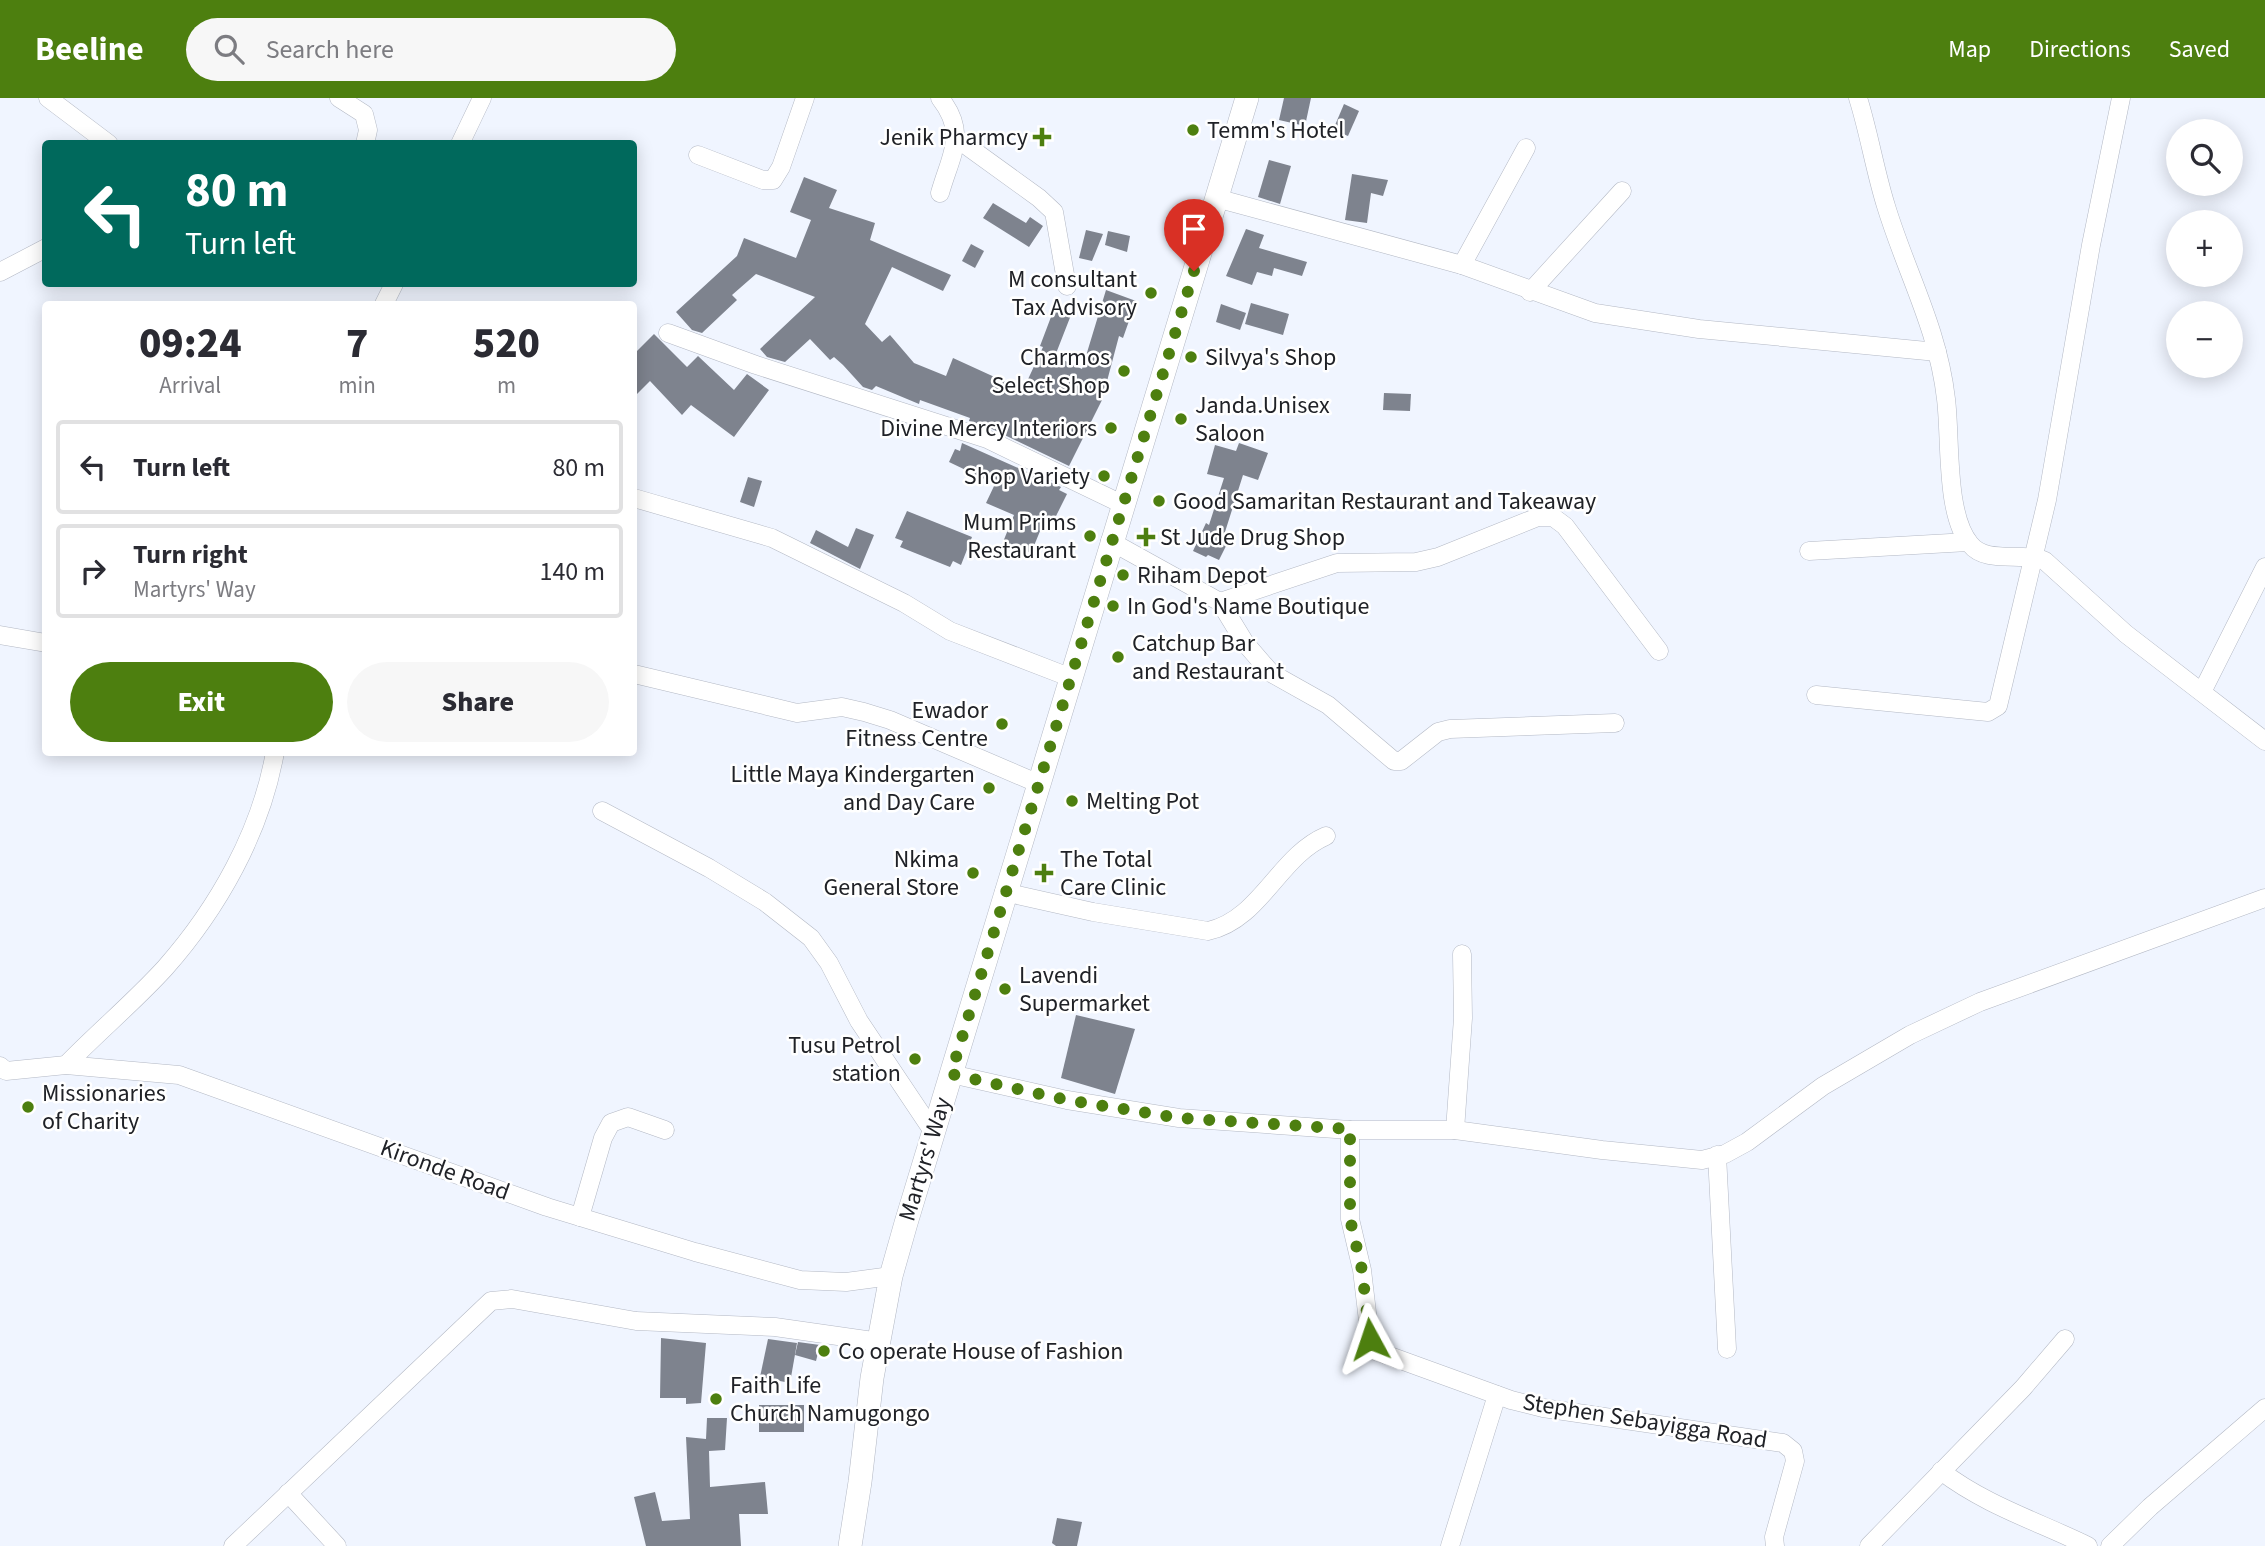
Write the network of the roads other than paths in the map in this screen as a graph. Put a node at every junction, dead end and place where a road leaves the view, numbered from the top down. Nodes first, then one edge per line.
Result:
1 (48, 98) edge
2 (339, 98) edge
3 (482, 98) edge
4 (804, 98) edge
5 (940, 98) edge
6 (1247, 98) edge
7 (1858, 98) edge
8 (2121, 98) edge
9 (956, 138) junction
10 (104, 140) edge
11 (366, 140) edge
12 (462, 140) edge
13 (1526, 148) dead end
14 (698, 155) dead end
15 (1622, 191) dead end
16 (940, 193) dead end
17 (1216, 198) junction
18 (42, 250) edge
19 (1462, 265) junction
20 (0, 272) edge
21 (1068, 286) dead end
22 (1530, 292) junction
23 (668, 332) dead end
24 (1937, 352) junction
25 (637, 499) edge
26 (1122, 504) junction
27 (1110, 541) junction
28 (1968, 542) junction
29 (1809, 551) dead end
30 (2033, 555) junction
31 (2265, 567) edge
32 (1220, 602) junction
33 (0, 635) edge
34 (42, 642) edge
35 (1658, 651) dead end
36 (637, 675) edge
37 (1069, 677) junction
38 (2202, 692) junction
39 (1816, 695) dead end
40 (1615, 723) dead end
41 (2265, 741) edge
42 (274, 756) edge
43 (1037, 783) junction
44 (602, 811) dead end
45 (1326, 835) dead end
46 (1004, 892) junction
47 (2265, 898) edge
48 (1462, 954) dead end
49 (66, 1065) junction
50 (2, 1071) edge
51 (951, 1074) junction
52 (1350, 1129) junction
53 (665, 1130) dead end
54 (932, 1130) junction
55 (1455, 1130) junction
56 (1717, 1156) junction
57 (580, 1217) junction
58 (891, 1276) junction
59 (2065, 1339) dead end
60 (880, 1342) junction
61 (1727, 1349) dead end
62 (1497, 1395) junction
63 (2265, 1408) edge
64 (1941, 1471) junction
65 (288, 1493) junction
66 (233, 1546) edge
67 (337, 1546) edge
68 (850, 1546) edge
69 (1450, 1546) edge
70 (1775, 1546) edge
71 (1869, 1546) edge
72 (2088, 1546) edge
73 (2110, 1546) edge

1 - 10 street
2 - 11 street
3 - 12 street
4 - 14 street
5 - 9 street
6 - 17 main road, Martyrs' Way
7 - 24 street
8 - 30 street
9 - 16 street
9 - 21 street
13 - 19 street
15 - 22 street
17 - 19 street
17 - 26 main road, Martyrs' Way
18 - 20 street
19 - 22 street
22 - 24 street
23 - 26 street
24 - 28 street
25 - 37 street
26 - 27 main road, Martyrs' Way
27 - 32 street
27 - 37 main road, Martyrs' Way
28 - 29 street
28 - 30 street
30 - 38 street
30 - 39 street
31 - 38 street
32 - 35 street
32 - 40 street
33 - 34 street
36 - 43 street
37 - 43 main road, Martyrs' Way
38 - 41 street
42 - 49 street
43 - 46 main road, Martyrs' Way
44 - 54 street
45 - 46 street
46 - 51 main road, Martyrs' Way
47 - 56 street
48 - 55 street
49 - 50 street, Kironde Road
49 - 57 street, Kironde Road
51 - 52 street
51 - 54 main road, Martyrs' Way
52 - 55 street
52 - 62 street, Stephen Sebayigga Road
53 - 57 street
54 - 58 main road, Martyrs' Way
55 - 56 street
56 - 61 street
57 - 58 street, Kironde Road
58 - 60 main road, Martyrs' Way
59 - 64 street
60 - 65 street
60 - 68 main road, Martyrs' Way
62 - 69 street
62 - 70 street, Stephen Sebayigga Road
63 - 73 street
64 - 71 street
64 - 72 street
65 - 66 street
65 - 67 street

